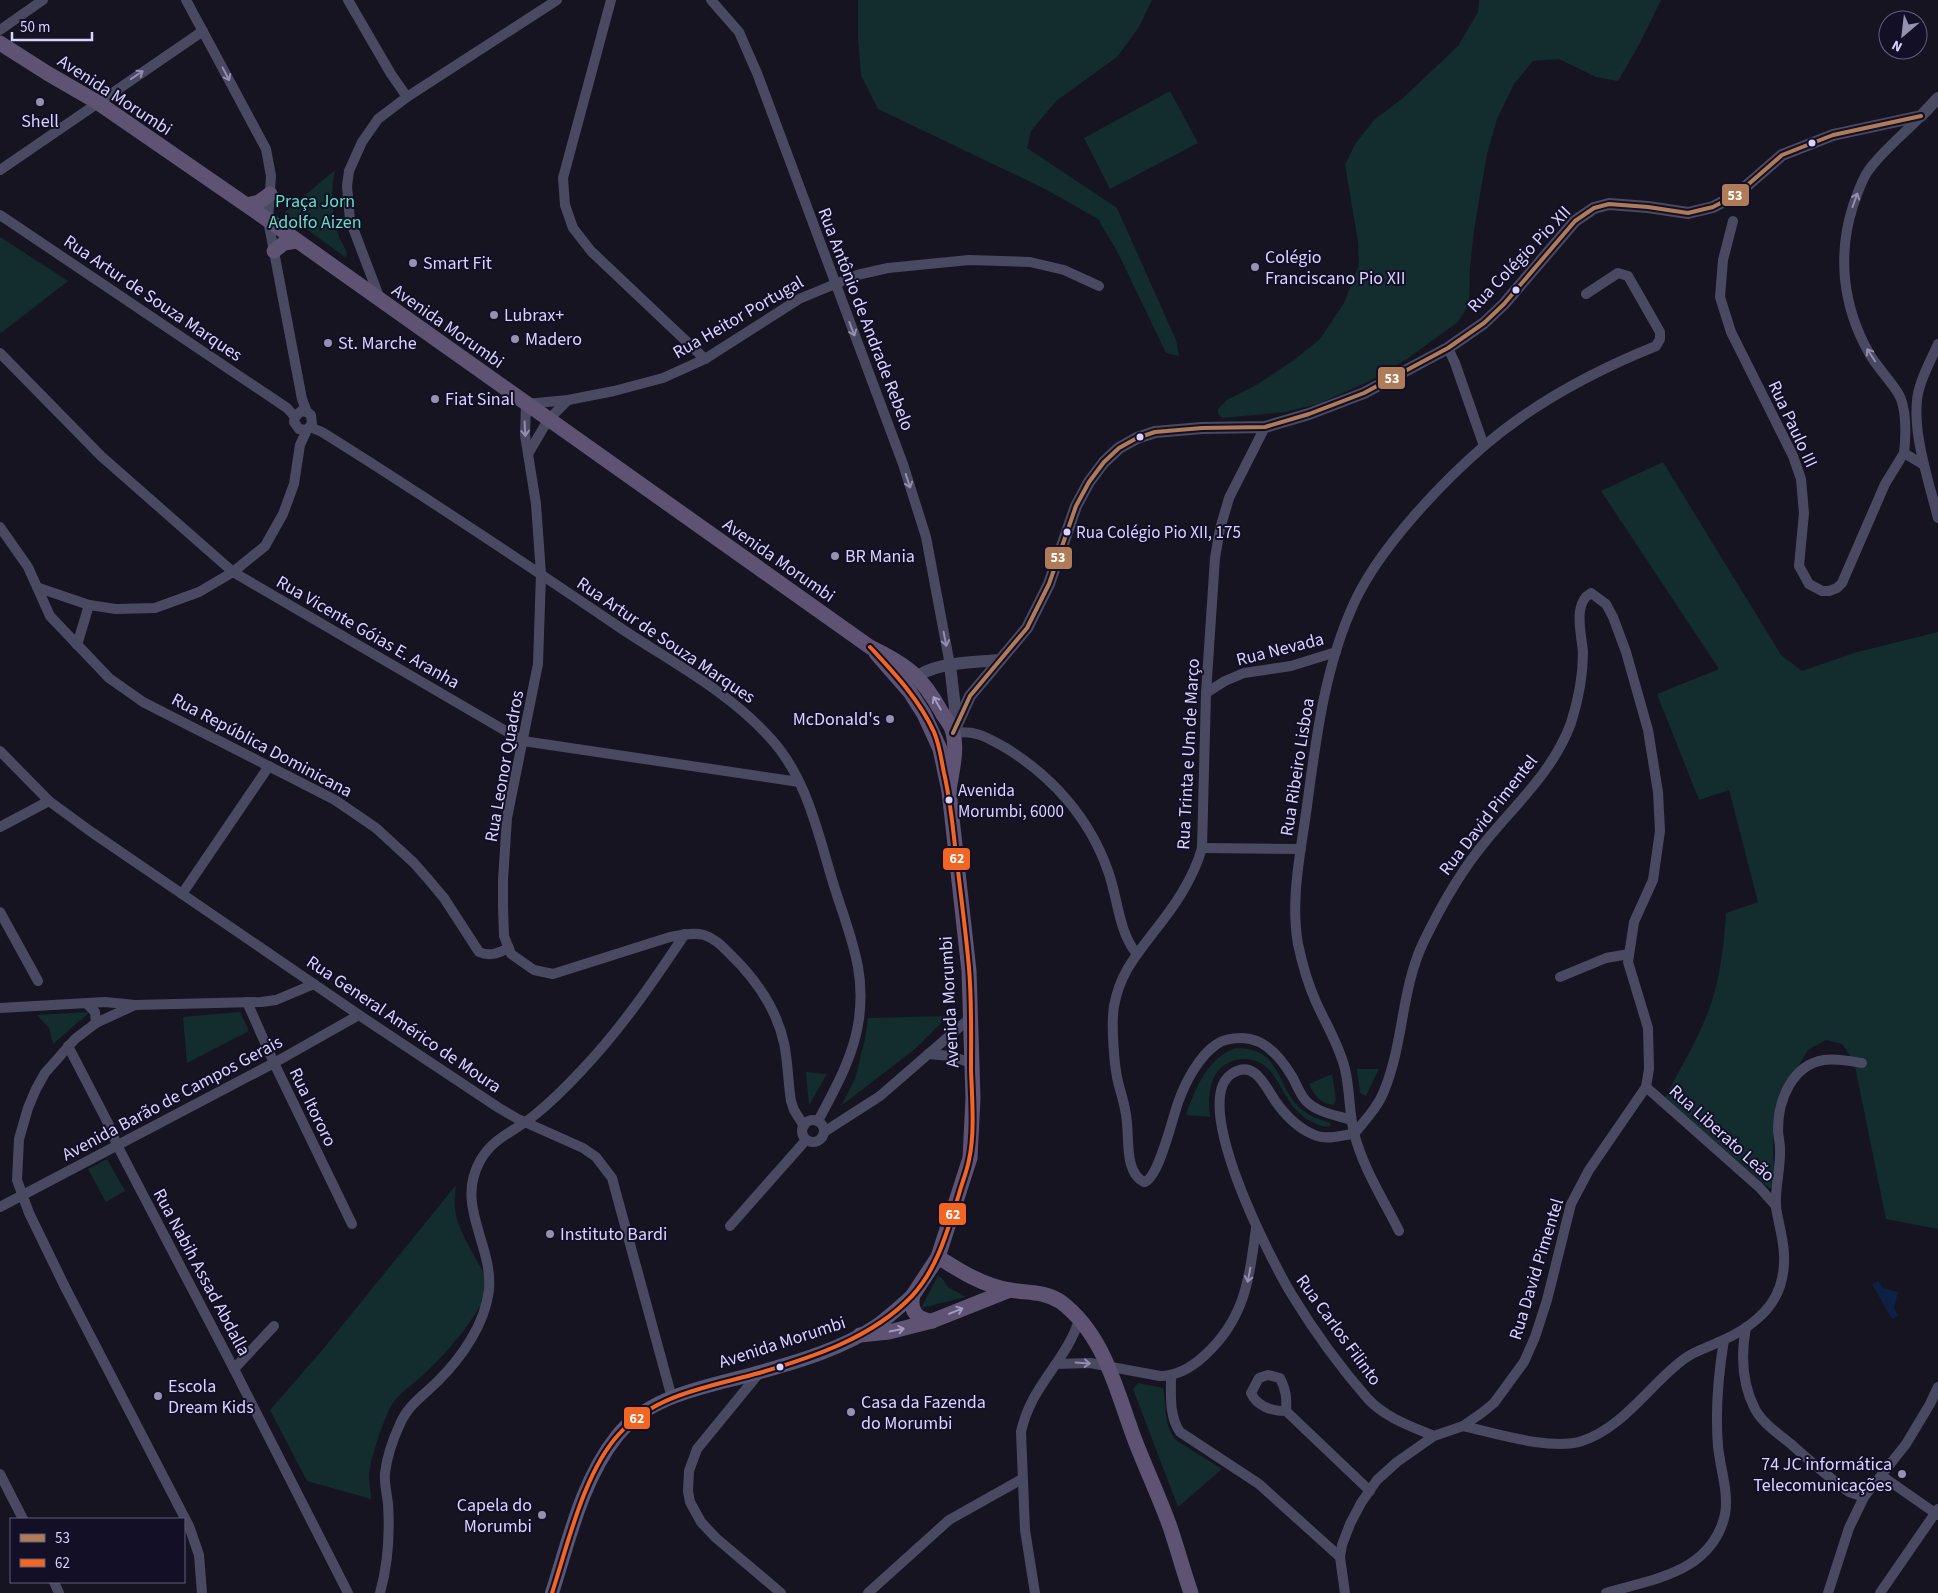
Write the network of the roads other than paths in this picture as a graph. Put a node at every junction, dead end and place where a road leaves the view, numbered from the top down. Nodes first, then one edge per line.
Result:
1 (43, 0) edge
2 (186, 0) edge
3 (348, 0) edge
4 (557, 0) edge
5 (711, 0) edge
6 (609, 3) edge
7 (0, 30) edge
8 (203, 31) junction
9 (0, 43) edge
10 (407, 97) junction
11 (1938, 98) edge
12 (97, 102) junction
13 (1921, 116) junction
14 (0, 170) edge
15 (270, 194) junction
16 (247, 205) junction
17 (0, 215) edge
18 (268, 220) junction
19 (1733, 221) dead end
20 (297, 240) junction
21 (274, 251) junction
22 (834, 283) junction
23 (1100, 286) dead end
24 (1586, 294) dead end
25 (381, 301) junction
26 (1938, 344) edge
27 (1448, 348) junction
28 (0, 353) edge
29 (705, 359) junction
30 (1919, 388) junction
31 (1900, 395) junction
32 (568, 400) junction
33 (526, 404) junction
34 (304, 420) junction
35 (548, 420) junction
36 (1266, 427) junction
37 (1484, 446) junction
38 (1904, 453) junction
39 (528, 455) junction
40 (1924, 464) junction
41 (1938, 518) edge
42 (0, 528) edge
43 (233, 572) junction
44 (541, 574) junction
45 (39, 588) junction
46 (89, 605) junction
47 (77, 645) junction
48 (1336, 652) junction
49 (1000, 660) junction
50 (950, 664) junction
51 (910, 684) junction
52 (1206, 693) junction
53 (953, 733) junction
54 (523, 741) junction
55 (0, 751) edge
56 (269, 766) junction
57 (799, 782) junction
58 (949, 791) junction
59 (49, 801) junction
60 (0, 826) edge
61 (1202, 848) junction
62 (1301, 849) junction
63 (182, 894) junction
64 (0, 912) edge
65 (685, 934) junction
66 (509, 948) junction
67 (1136, 953) junction
68 (1629, 954) junction
69 (1560, 977) dead end
70 (38, 981) dead end
71 (314, 984) junction
72 (247, 1002) junction
73 (87, 1004) junction
74 (135, 1005) junction
75 (0, 1008) edge
76 (359, 1015) junction
77 (970, 1018) junction
78 (96, 1023) junction
79 (68, 1046) junction
80 (928, 1054) junction
81 (274, 1063) junction
82 (971, 1063) junction
83 (1862, 1063) dead end
84 (1646, 1087) junction
85 (1351, 1120) junction
86 (818, 1121) junction
87 (524, 1122) junction
88 (804, 1126) junction
89 (824, 1132) junction
90 (1354, 1134) junction
91 (806, 1140) junction
92 (116, 1145) junction
93 (22, 1197) junction
94 (1776, 1206) junction
95 (0, 1207) edge
96 (352, 1224) dead end
97 (730, 1226) dead end
98 (1256, 1227) junction
99 (1400, 1231) dead end
100 (938, 1257) junction
101 (982, 1281) junction
102 (1010, 1290) junction
103 (913, 1295) junction
104 (980, 1302) junction
105 (1079, 1320) junction
106 (932, 1321) junction
107 (274, 1326) dead end
108 (1746, 1327) junction
109 (860, 1335) junction
110 (1724, 1340) junction
111 (1056, 1364) junction
112 (1110, 1367) junction
113 (234, 1369) junction
114 (760, 1372) junction
115 (1171, 1376) junction
116 (1938, 1387) edge
117 (672, 1398) junction
118 (1286, 1412) dead end
119 (1463, 1426) junction
120 (1434, 1436) junction
121 (0, 1474) edge
122 (1882, 1476) junction
123 (1022, 1479) junction
124 (1370, 1491) junction
125 (1864, 1497) junction
126 (1937, 1513) edge
127 (22, 1518) edge
128 (185, 1518) edge
129 (185, 1518) edge
130 (1340, 1557) junction
131 (202, 1593) edge
132 (348, 1593) edge
133 (380, 1593) edge
134 (552, 1593) edge
135 (781, 1593) edge
136 (868, 1593) edge
137 (1035, 1593) edge
138 (1191, 1593) edge
139 (1345, 1593) edge
140 (1606, 1593) edge
141 (1828, 1593) edge
142 (1880, 1593) edge

1 - 7 street
2 - 8 street
3 - 10 street
4 - 10 street
5 - 22 street, Rua Antônio de Andrade Rebelo
6 - 29 street
12 -> 8 street
8 -> 15 street
9 - 12 main road, Avenida Morumbi
10 - 25 street
11 - 13 street
12 - 14 street
12 - 16 main road, Avenida Morumbi
13 - 27 street, Rua Colégio Pio XII
31 -> 13 street
15 - 16 main road
15 - 18 street
16 - 18 main road, Avenida Morumbi
17 - 34 street, Rua Artur de Souza Marques
18 - 20 main road, Avenida Morumbi
18 - 21 street
19 - 38 street, Rua Paulo III
20 - 21 main road
20 - 25 main road, Avenida Morumbi
21 - 34 street
22 - 23 street, Rua Heitor Portugal
22 - 29 street, Rua Heitor Portugal
22 -> 50 street, Rua Antônio de Andrade Rebelo
24 - 37 street, Rua Ribeiro Lisboa
25 - 33 main road, Avenida Morumbi
26 - 30 street
27 - 36 street, Rua Colégio Pio XII
27 - 37 street
28 - 43 street, Rua Vicente Góias E. Aranha
29 - 32 street, Rua Heitor Portugal
30 - 31 street
30 - 40 street
31 - 38 street
32 - 33 street, Rua Heitor Portugal
32 - 35 street
33 - 35 main road, Avenida Morumbi
33 -> 39 street, Rua Leonor Quadros
34 - 43 street
34 - 44 street, Rua Artur de Souza Marques
35 - 39 street
35 - 51 main road, Avenida Morumbi
36 - 49 street, Rua Colégio Pio XII
36 - 52 street, Rua Trinta e Um de Março
37 - 48 street, Rua Ribeiro Lisboa
38 - 40 street
39 - 44 street, Rua Leonor Quadros
40 - 41 street
42 - 45 street, Rua República Dominicana
43 - 46 street
43 - 54 street, Rua Vicente Góias E. Aranha
44 - 54 street, Rua Leonor Quadros
44 - 57 street, Rua Artur de Souza Marques
45 - 46 street
45 - 47 street, Rua República Dominicana
46 - 47 street
47 - 56 street, Rua República Dominicana
48 - 52 street, Rua Nevada
48 - 62 street, Rua Ribeiro Lisboa
49 - 50 street
49 - 53 street, Rua Colégio Pio XII
50 - 51 street
50 - 53 street
51 - 53 main road
51 - 58 main road, Avenida Morumbi
52 - 61 street, Rua Trinta e Um de Março
53 - 58 main road, Avenida Morumbi
53 - 67 street
54 - 57 street, Rua Vicente Góias E. Aranha
54 - 66 street, Rua Leonor Quadros
55 - 59 street, Rua General Américo de Moura
56 - 63 street
56 - 66 street, Rua República Dominicana
57 - 86 street, Rua Artur de Souza Marques
58 - 77 main road, Avenida Morumbi
59 - 60 street
59 - 63 street, Rua General Américo de Moura
61 - 62 street
61 - 67 street, Rua Trinta e Um de Março
62 - 85 street, Rua Ribeiro Lisboa
63 - 71 street, Rua General Américo de Moura
64 - 70 street
65 - 66 street
65 - 87 street
65 - 88 street
67 - 85 street, Rua Trinta e Um de Março
68 - 69 street
68 - 84 street, Rua David Pimentel
68 - 90 street, Rua David Pimentel
71 - 72 street
71 - 76 street, Rua General Américo de Moura
72 - 74 street
72 - 81 street, Rua Itororo
73 - 74 street
73 - 75 street
73 - 78 street
74 - 78 street
76 - 81 street, Avenida Barão de Campos Gerais
76 - 87 street, Rua General Américo de Moura
77 - 80 street
77 - 82 main road, Avenida Morumbi
78 - 79 street
79 - 92 street, Rua Nabih Assad Abdalla
79 - 93 street
80 - 82 street
80 - 89 street
81 - 92 street, Avenida Barão de Campos Gerais
81 - 96 street, Rua Itororo
82 - 100 main road, Avenida Morumbi
83 - 94 street
84 - 94 street, Rua Liberato Leão
84 - 119 street, Rua David Pimentel
85 - 90 street, Rua Ribeiro Lisboa
86 - 88 street
86 - 89 street
87 - 117 street, Rua General Américo de Moura
87 - 133 street
88 - 91 street
89 - 91 street
90 - 98 street, Rua Carlos Filinto
90 - 99 street, Rua Ribeiro Lisboa
91 - 97 street
92 - 93 street, Avenida Barão de Campos Gerais
92 - 113 street, Rua Nabih Assad Abdalla
93 - 95 street, Avenida Barão de Campos Gerais
93 - 129 street
94 - 108 street
98 -> 115 street
98 - 120 street, Rua Carlos Filinto
100 - 101 main road
100 - 103 main road, Avenida Morumbi
101 - 102 main road
101 - 104 main road
102 - 104 main road
102 - 105 main road
103 - 106 main road
103 - 109 main road, Avenida Morumbi
106 -> 104 main road
105 - 111 street
105 - 112 main road
109 -> 106 main road
107 - 113 street
108 - 110 street
108 - 125 street
109 - 114 main road, Avenida Morumbi
110 - 119 street
110 - 140 street
111 -> 112 street
111 - 123 street
112 - 115 street
112 - 138 main road
113 - 132 street, Rua Nabih Assad Abdalla
114 - 117 main road, Avenida Morumbi
114 - 135 street
115 - 130 street
116 - 122 street
117 - 134 main road, Avenida Morumbi
118 - 124 street
119 - 120 street, Rua David Pimentel
120 - 124 street, Rua David Pimentel
121 - 127 street
122 - 125 street
122 - 126 street
123 - 136 street
123 - 137 street
124 - 130 street, Rua David Pimentel
125 - 141 street
126 - 142 street
128 - 131 street
130 - 139 street, Rua David Pimentel

